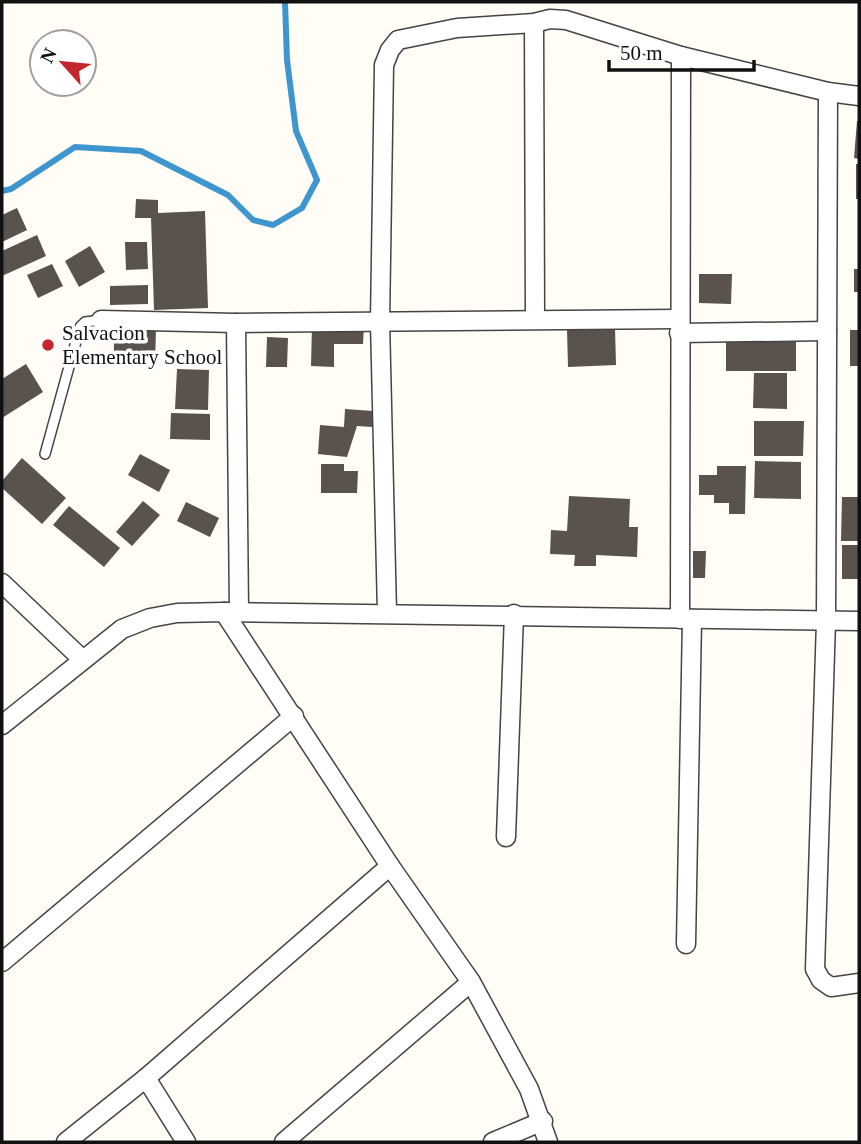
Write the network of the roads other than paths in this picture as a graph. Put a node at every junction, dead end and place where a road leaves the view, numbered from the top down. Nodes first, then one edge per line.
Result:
1 (534, 23) junction
2 (681, 56) junction
3 (828, 92) junction
4 (859, 96) edge
5 (535, 319) junction
6 (101, 320) joint
7 (380, 322) junction
8 (236, 323) junction
9 (678, 326) junction
10 (827, 331) junction
11 (45, 454) dead end
12 (2, 583) edge
13 (232, 612) junction
14 (387, 613) junction
15 (514, 614) junction
16 (686, 619) junction
17 (826, 621) junction
18 (859, 621) edge
19 (83, 660) junction
20 (294, 716) junction
21 (2, 725) edge
22 (506, 837) dead end
23 (390, 866) junction
24 (686, 944) dead end
25 (2, 962) edge
26 (471, 982) junction
27 (859, 983) edge
28 (146, 1078) junction
29 (543, 1121) junction
30 (66, 1142) edge
31 (187, 1142) edge
32 (284, 1142) edge
33 (493, 1142) edge
34 (548, 1142) edge

1 - 2 street
1 - 5 street
1 - 7 street
2 - 3 street
2 - 9 street
3 - 4 street
3 - 10 street
5 - 7 street
5 - 9 street
6 - 8 street
6 - 11 lane
7 - 8 street
7 - 14 street
8 - 13 street
9 - 10 street
9 - 16 street
10 - 17 street
12 - 19 street
13 - 14 street
13 - 19 street
13 - 20 street
14 - 15 street
15 - 16 street
15 - 22 street
16 - 17 street
16 - 24 street
17 - 18 street
17 - 27 street
19 - 21 street
20 - 23 street
20 - 25 street
23 - 26 street
23 - 28 street
26 - 29 street
26 - 32 street
28 - 30 street
28 - 31 street
29 - 33 street
29 - 34 street

